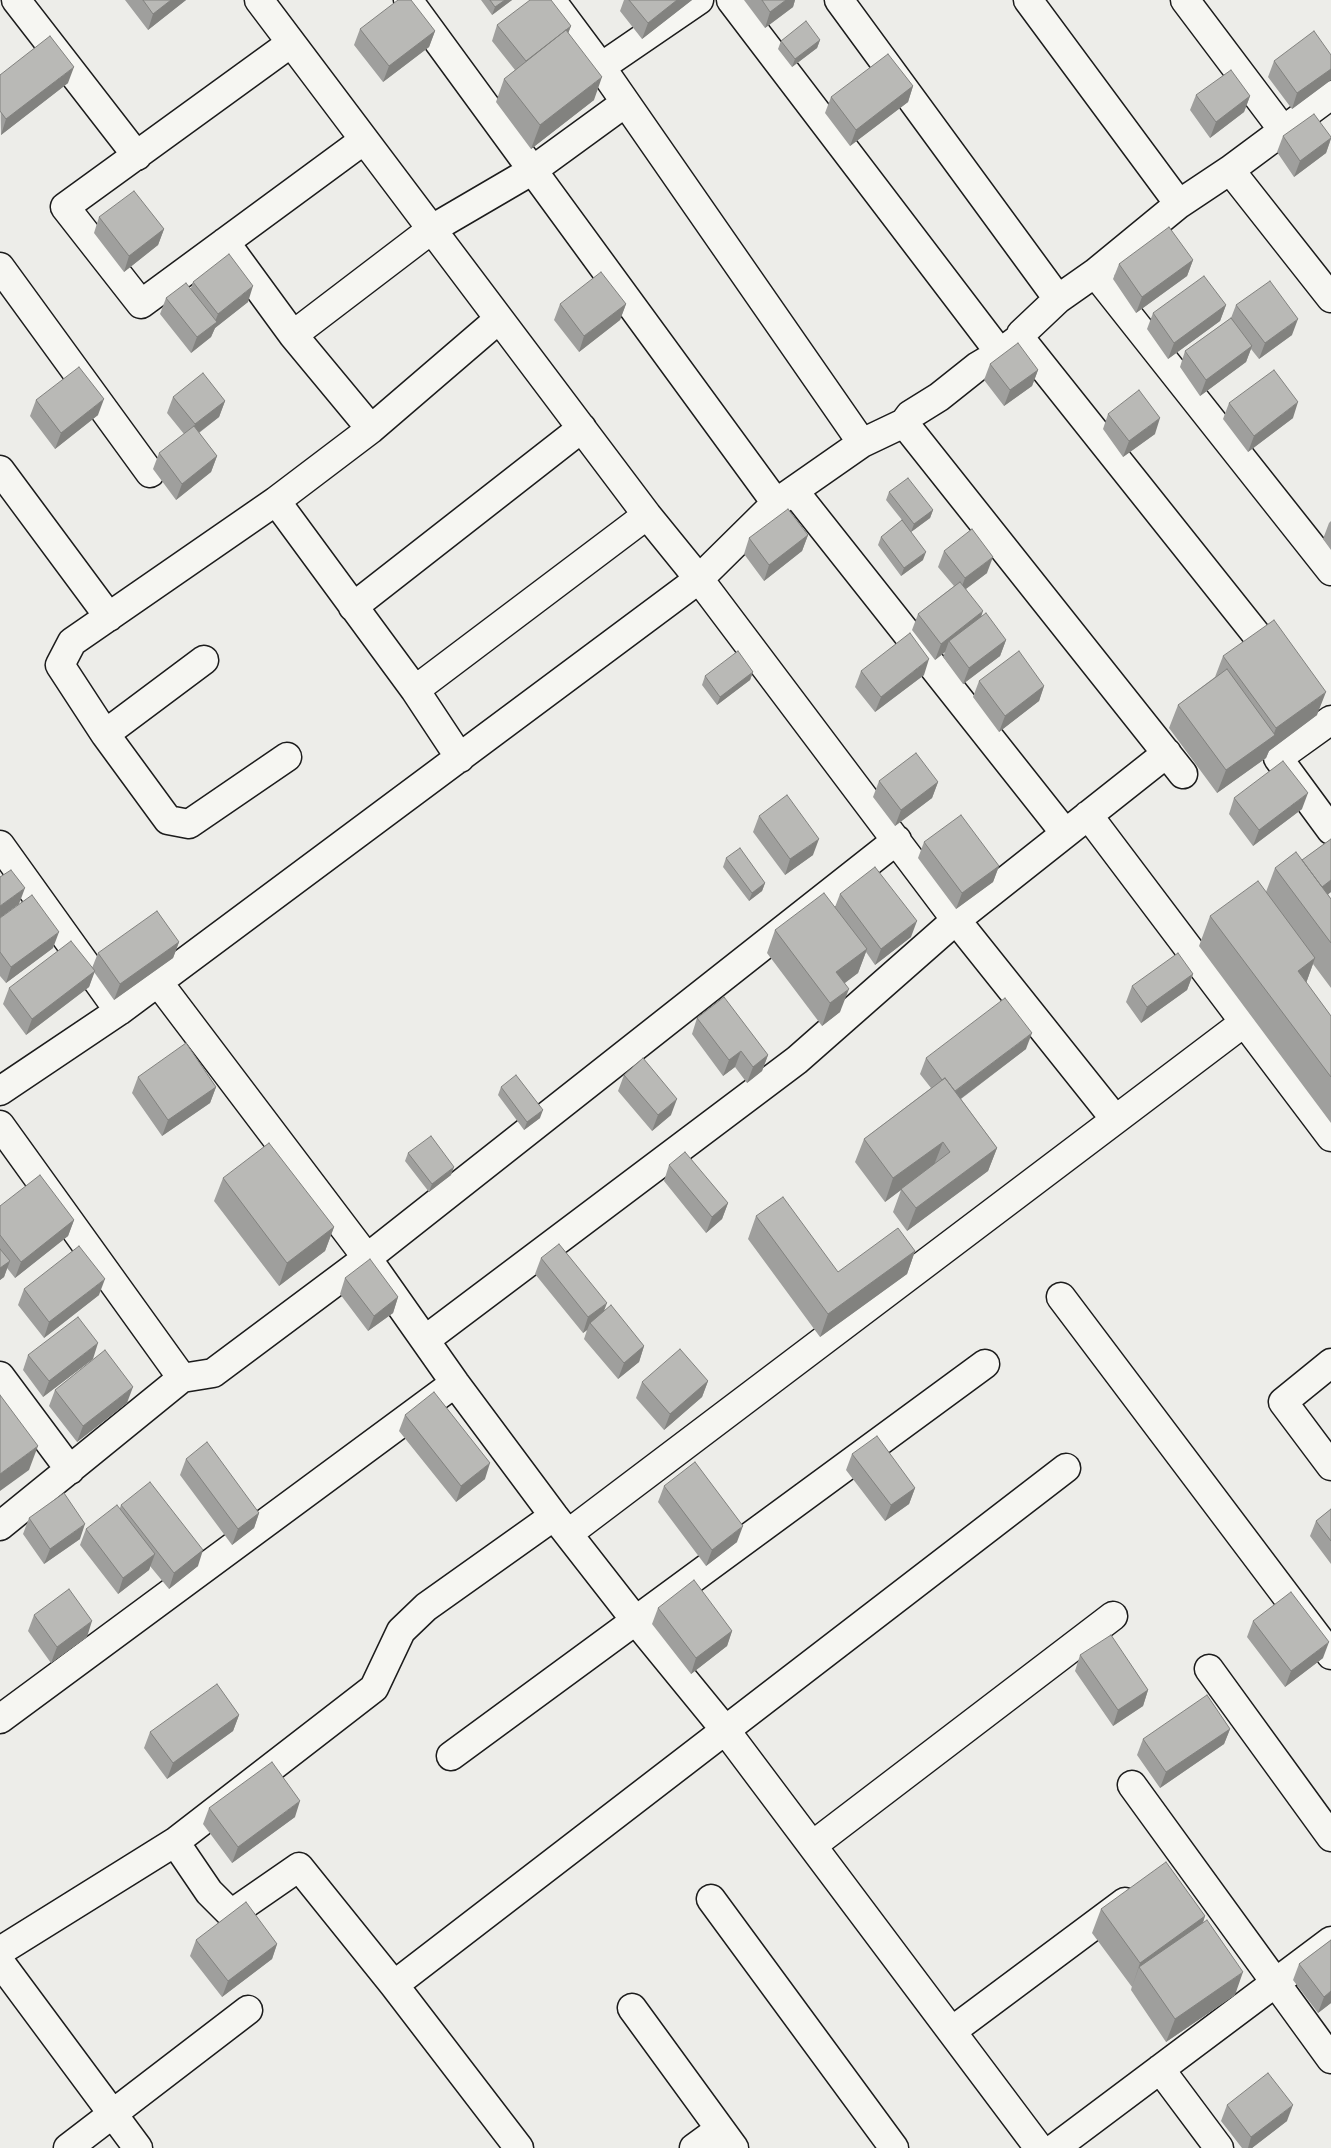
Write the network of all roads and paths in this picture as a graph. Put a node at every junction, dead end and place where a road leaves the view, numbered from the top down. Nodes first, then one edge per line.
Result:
1 (16, 0) edge
2 (259, 0) edge
3 (408, 0) edge
4 (551, 0) edge
5 (699, 0) edge
6 (731, 0) edge
7 (839, 0) edge
8 (1028, 0) edge
9 (1185, 0) edge
10 (291, 43) junction
11 (601, 68) junction
12 (1331, 95) edge
13 (626, 103) junction
14 (1283, 130) junction
15 (364, 140) junction
16 (137, 156) junction
17 (533, 170) junction
18 (1230, 170) junction
19 (1179, 204) junction
20 (432, 229) junction
21 (225, 242) junction
22 (0, 267) edge
23 (1096, 273) junction
24 (1331, 298) edge
25 (1058, 299) junction
26 (499, 318) junction
27 (293, 335) junction
28 (1010, 346) junction
29 (904, 423) junction
30 (582, 428) junction
31 (371, 429) junction
32 (862, 443) junction
33 (0, 470) edge
34 (150, 473) dead end
35 (785, 497) junction
36 (276, 501) junction
37 (647, 515) junction
38 (1331, 571) edge
39 (700, 579) junction
40 (353, 607) junction
41 (109, 617) junction
42 (1256, 634) edge
43 (204, 660) dead end
44 (415, 690) junction
45 (1331, 720) edge
46 (105, 734) junction
47 (286, 757) dead end
48 (460, 758) junction
49 (1088, 815) junction
50 (1331, 830) edge
51 (1066, 833) junction
52 (897, 840) junction
53 (5, 862) edge
54 (956, 920) junction
55 (158, 982) junction
56 (119, 1011) junction
57 (1246, 1021) junction
58 (0, 1091) edge
59 (1115, 1119) junction
60 (0, 1125) edge
61 (1331, 1137) edge
62 (367, 1258) junction
63 (1061, 1297) dead end
64 (425, 1340) junction
65 (1331, 1363) edge
66 (984, 1364) dead end
67 (0, 1376) edge
68 (182, 1378) junction
69 (455, 1383) junction
70 (1331, 1466) edge
71 (1066, 1468) dead end
72 (70, 1470) junction
73 (562, 1524) junction
74 (0, 1526) edge
75 (1113, 1616) dead end
76 (636, 1621) junction
77 (1331, 1655) edge
78 (1210, 1669) dead end
79 (0, 1719) edge
80 (726, 1731) junction
81 (452, 1756) dead end
82 (1132, 1786) dead end
83 (1331, 1837) edge
84 (175, 1842) junction
85 (813, 1846) junction
86 (1144, 1888) edge
87 (710, 1899) dead end
88 (1331, 1941) edge
89 (0, 1951) edge
90 (0, 1962) edge
91 (1275, 1984) junction
92 (394, 1985) junction
93 (632, 2008) dead end
94 (248, 2010) dead end
95 (952, 2031) junction
96 (1331, 2059) edge
97 (1160, 2069) junction
98 (112, 2114) junction
99 (727, 2138) edge
100 (68, 2148) edge
101 (138, 2148) edge
102 (519, 2148) edge
103 (694, 2148) edge
104 (894, 2148) edge
105 (1039, 2148) edge
106 (1055, 2148) edge
107 (1219, 2148) edge

1 - 16 street
2 - 10 street
3 - 17 street
4 - 11 street
5 - 11 street
6 - 28 street
7 - 25 street
8 - 19 street
9 - 14 street
10 - 15 street
10 - 16 street
11 - 13 street
12 - 14 street
13 - 17 street
13 - 32 street
14 - 18 street
15 - 20 street
15 - 21 street
16 - 21 street
17 - 20 street
17 - 35 street
18 - 19 street
18 - 24 street
19 - 23 street
20 - 26 street
20 - 27 street
21 - 27 street
22 - 34 street
23 - 25 street
23 - 38 street
25 - 28 street
26 - 30 street
26 - 31 street
27 - 31 street
28 - 29 street
28 - 42 street
29 - 32 street
29 - 49 street
30 - 37 street
30 - 40 street
31 - 36 street
32 - 35 street
33 - 41 street
35 - 39 street
35 - 51 street
36 - 40 street
36 - 41 street
37 - 39 street
37 - 44 street
39 - 48 street
39 - 52 street
40 - 44 street
41 - 46 street
43 - 46 street
44 - 48 street
45 - 50 street
46 - 47 street
48 - 55 street
49 - 51 street
49 - 57 street
51 - 54 street
52 - 54 street
52 - 62 street
53 - 56 street
54 - 59 street
54 - 64 street
55 - 56 street
55 - 62 street
56 - 58 street
57 - 59 street
57 - 61 street
59 - 73 street
60 - 68 street
62 - 64 street
62 - 68 street
63 - 77 street
64 - 69 street
65 - 70 street
66 - 76 street
67 - 72 street
68 - 72 street
69 - 73 street
69 - 79 street
71 - 80 street
72 - 74 street
73 - 76 street
73 - 84 street
75 - 85 street
76 - 80 street
76 - 81 street
78 - 83 street
80 - 85 street
80 - 92 street
82 - 91 street
84 - 89 street
84 - 92 street
85 - 95 street
86 - 95 street
87 - 104 street
88 - 91 street
90 - 98 street
91 - 96 street
91 - 97 street
92 - 102 street
93 - 99 street
94 - 98 street
95 - 105 street
97 - 106 street
97 - 107 street
98 - 100 street
98 - 101 street
99 - 103 street

